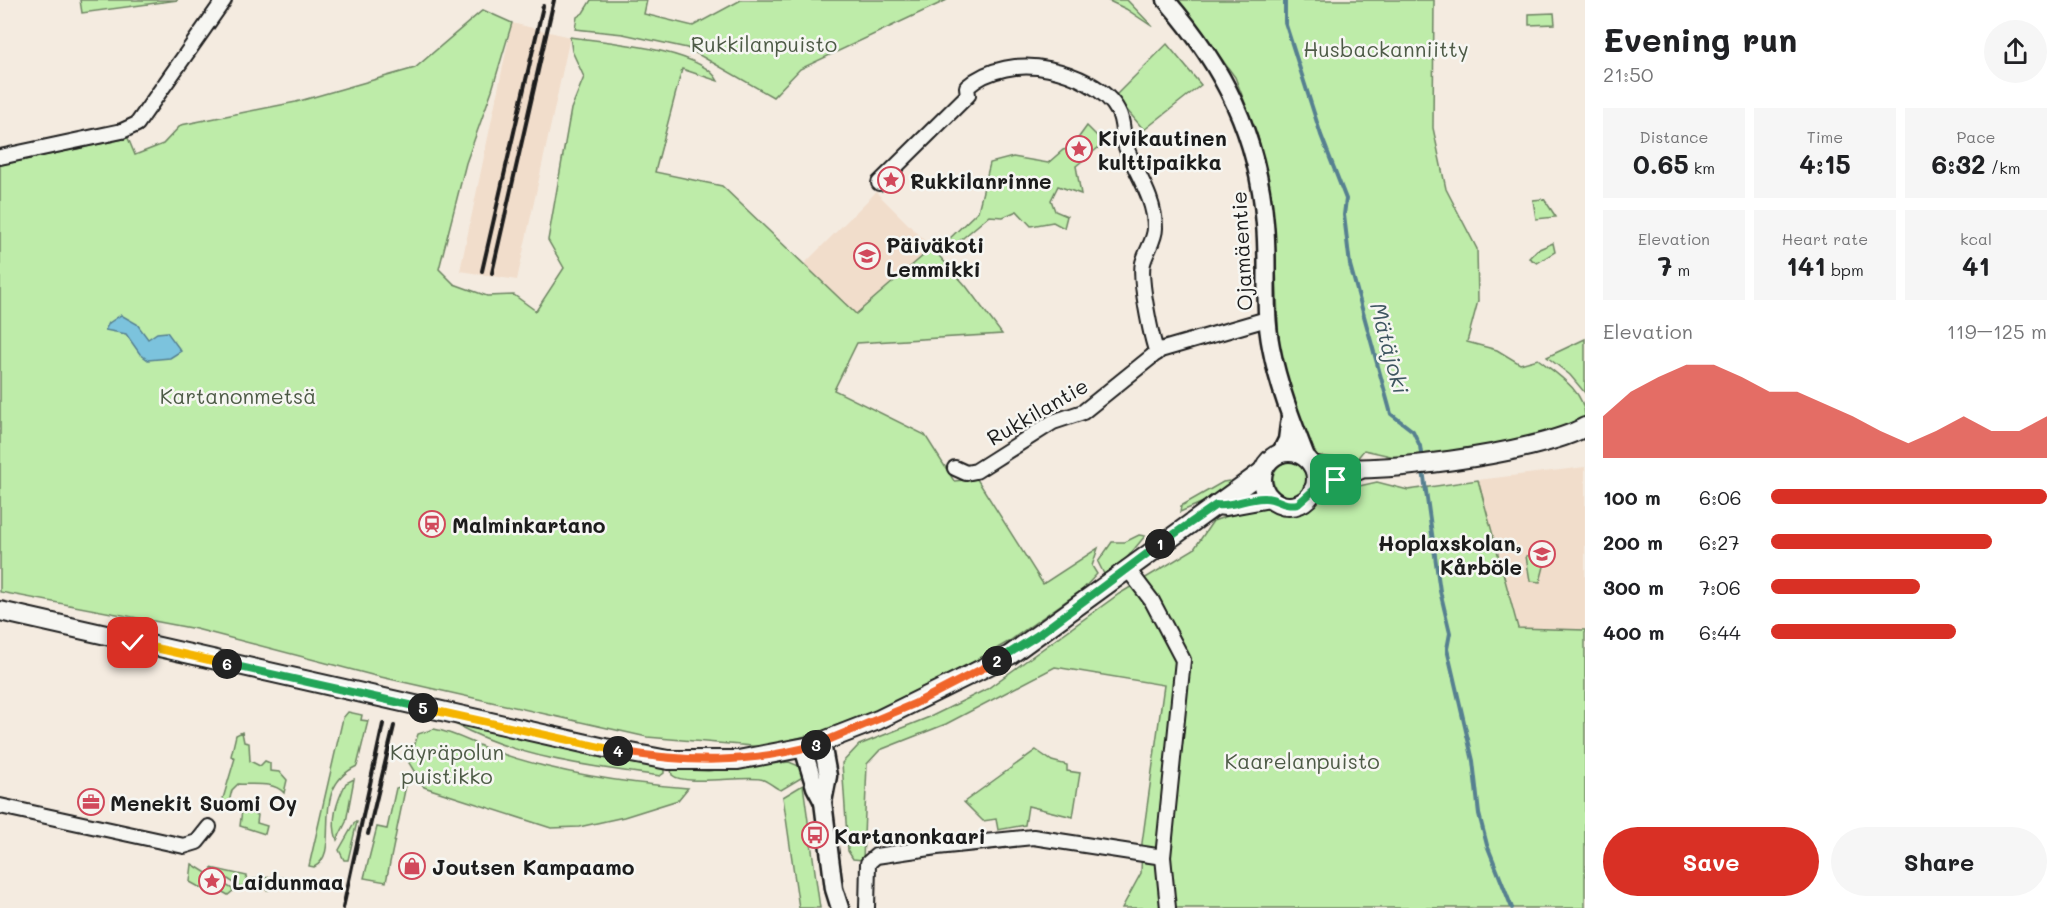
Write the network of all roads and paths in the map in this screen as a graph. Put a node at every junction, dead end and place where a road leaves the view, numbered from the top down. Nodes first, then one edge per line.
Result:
1 (224, 0) edge
2 (1166, 0) edge
3 (0, 157) edge
4 (879, 183) dead end
5 (1267, 319) junction
6 (1157, 353) junction
7 (1291, 414) junction
8 (1585, 427) edge
9 (1280, 454) junction
10 (1309, 462) junction
11 (955, 468) dead end
12 (1361, 469) junction
13 (1263, 471) junction
14 (1314, 490) junction
15 (1270, 498) junction
16 (1216, 505) junction
17 (1127, 568) junction
18 (0, 612) edge
19 (822, 743) junction
20 (803, 748) junction
21 (823, 802) junction
22 (0, 806) edge
23 (208, 827) dead end
24 (1163, 856) junction
25 (834, 888) junction
26 (832, 908) edge
27 (840, 908) edge
28 (867, 908) edge
29 (1168, 908) edge

1 - 3 street
2 - 5 street, Ojamäentie
4 - 6 street
5 - 6 street, Rukkilantie
5 - 7 street, Ojamäentie
6 - 11 street, Rukkilantie
7 - 9 street, Ojamäentie
7 - 10 street, Ojamäentie
8 - 12 main road
9 - 10 main road
9 - 13 main road
10 - 12 main road
10 - 14 main road
12 - 14 main road
13 - 15 main road
13 - 16 main road
14 - 15 main road
15 - 16 main road
16 - 17 main road
17 - 19 main road
17 - 24 street
18 - 20 main road
19 - 20 main road
19 - 21 street
20 - 21 street
21 - 25 street
22 - 23 street
24 - 28 street
24 - 29 street
25 - 26 street
25 - 27 street

